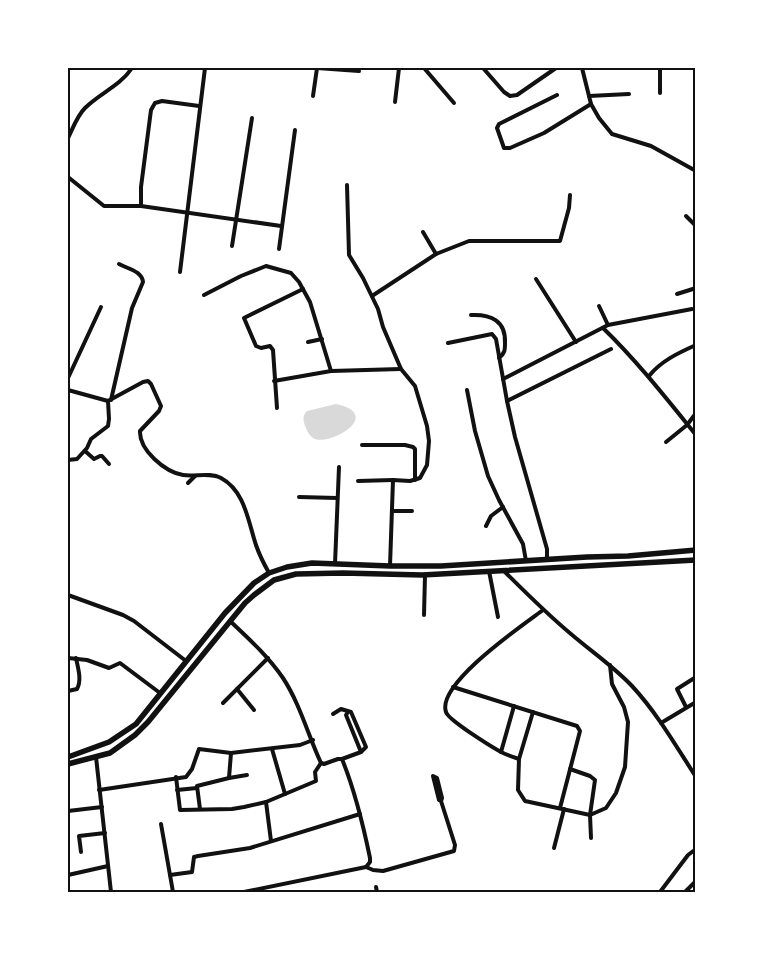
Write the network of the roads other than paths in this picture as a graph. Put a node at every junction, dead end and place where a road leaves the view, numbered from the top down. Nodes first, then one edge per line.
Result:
1 (132, 68) edge
2 (205, 68) edge
3 (317, 68) edge
4 (399, 68) edge
5 (424, 68) edge
6 (484, 68) edge
7 (556, 68) edge
8 (582, 68) edge
9 (660, 68) edge
10 (359, 70) dead end
11 (660, 93) dead end
12 (629, 94) dead end
13 (557, 95) dead end
14 (313, 96) dead end
15 (589, 96) junction
16 (395, 102) dead end
17 (454, 104) dead end
18 (591, 104) junction
19 (199, 106) junction
20 (252, 118) dead end
21 (295, 130) dead end
22 (68, 138) edge
23 (696, 171) edge
24 (68, 177) edge
25 (347, 185) dead end
26 (570, 195) dead end
27 (141, 206) junction
28 (188, 212) junction
29 (686, 216) dead end
30 (237, 219) junction
31 (281, 226) junction
32 (696, 226) edge
33 (424, 232) dead end
34 (232, 246) dead end
35 (279, 248) dead end
36 (436, 254) junction
37 (119, 264) dead end
38 (180, 272) dead end
39 (536, 279) dead end
40 (696, 288) edge
41 (303, 289) junction
42 (678, 294) dead end
43 (204, 295) dead end
44 (372, 296) junction
45 (599, 306) dead end
46 (101, 307) dead end
47 (692, 310) dead end
48 (470, 315) dead end
49 (608, 325) junction
50 (603, 328) junction
51 (322, 339) junction
52 (308, 342) dead end
53 (576, 342) junction
54 (448, 343) dead end
55 (696, 345) edge
56 (611, 349) dead end
57 (500, 358) junction
58 (401, 369) junction
59 (330, 371) junction
60 (649, 376) junction
61 (68, 378) edge
62 (503, 380) junction
63 (274, 381) junction
64 (68, 390) edge
65 (467, 390) dead end
66 (110, 400) junction
67 (507, 401) junction
68 (277, 408) dead end
69 (696, 413) edge
70 (687, 424) junction
71 (696, 435) edge
72 (666, 442) dead end
73 (362, 445) dead end
74 (84, 451) junction
75 (68, 460) edge
76 (109, 464) dead end
77 (339, 467) dead end
78 (195, 476) junction
79 (393, 480) junction
80 (415, 480) junction
81 (358, 481) dead end
82 (188, 483) dead end
83 (299, 497) dead end
84 (337, 498) junction
85 (503, 507) junction
86 (392, 511) junction
87 (412, 511) dead end
88 (486, 526) dead end
89 (696, 550) edge
90 (607, 557) junction
91 (547, 560) junction
92 (696, 560) edge
93 (526, 561) junction
94 (335, 564) junction
95 (390, 566) junction
96 (609, 566) junction
97 (504, 570) junction
98 (489, 572) junction
99 (269, 573) junction
100 (425, 575) junction
101 (68, 595) edge
102 (240, 596) junction
103 (245, 603) junction
104 (543, 610) junction
105 (424, 615) dead end
106 (498, 617) dead end
107 (230, 621) junction
108 (68, 658) edge
109 (76, 658) junction
110 (268, 658) junction
111 (186, 661) junction
112 (610, 665) junction
113 (696, 677) edge
114 (453, 687) junction
115 (237, 688) junction
116 (68, 691) edge
117 (160, 693) junction
118 (696, 702) edge
119 (223, 703) dead end
120 (514, 706) junction
121 (686, 707) junction
122 (254, 710) dead end
123 (533, 712) junction
124 (333, 714) dead end
125 (661, 723) junction
126 (312, 740) junction
127 (272, 749) junction
128 (231, 752) junction
129 (501, 752) junction
130 (68, 757) edge
131 (96, 758) junction
132 (342, 759) junction
133 (519, 759) junction
134 (68, 764) edge
135 (321, 764) junction
136 (696, 764) edge
137 (690, 768) junction
138 (570, 769) junction
139 (246, 775) dead end
140 (176, 777) junction
141 (696, 777) edge
142 (229, 778) junction
143 (197, 788) junction
144 (99, 790) junction
145 (178, 790) junction
146 (284, 794) junction
147 (441, 801) junction
148 (266, 802) junction
149 (102, 807) junction
150 (200, 809) junction
151 (562, 809) junction
152 (68, 812) edge
153 (360, 814) junction
154 (590, 816) junction
155 (161, 824) dead end
156 (105, 833) junction
157 (591, 838) dead end
158 (271, 841) junction
159 (554, 848) dead end
160 (696, 849) edge
161 (81, 852) dead end
162 (108, 866) junction
163 (366, 866) junction
164 (68, 875) edge
165 (170, 875) junction
166 (696, 881) edge
167 (376, 887) dead end
168 (111, 892) edge
169 (172, 892) edge
170 (244, 892) edge
171 (377, 892) edge
172 (660, 892) edge
173 (685, 892) edge

1 - 22 street
2 - 19 street
3 - 10 street
3 - 14 street
4 - 16 street
5 - 17 street
6 - 7 street
8 - 15 street
9 - 11 street
12 - 15 street
13 - 18 street
15 - 18 street
18 - 23 street
19 - 27 street
19 - 28 street
20 - 30 street
21 - 31 street
24 - 27 street
25 - 44 street
26 - 36 street
27 - 28 street
28 - 30 street
28 - 38 street
29 - 32 street
30 - 31 street
30 - 34 street
31 - 35 street
33 - 36 street
36 - 44 street
37 - 66 street
39 - 53 street
40 - 42 street
41 - 43 street
41 - 51 street
41 - 63 street
44 - 58 street
45 - 49 street
46 - 61 street
47 - 49 street
48 - 57 street
49 - 50 street
50 - 53 street
50 - 60 street
51 - 52 street
51 - 59 street
53 - 62 street
54 - 57 street
55 - 60 street
56 - 67 street
57 - 62 street
58 - 59 street
58 - 80 street
59 - 63 street
60 - 70 street
62 - 67 street
63 - 68 street
64 - 66 street
65 - 85 street
66 - 74 street
66 - 78 street
67 - 91 street
69 - 70 street
70 - 71 street
70 - 72 street
73 - 80 street
74 - 75 street
74 - 76 street
77 - 84 street
78 - 82 street
78 - 99 street
79 - 80 street
79 - 81 street
79 - 86 street
83 - 84 street
84 - 94 street
85 - 88 street
85 - 93 street
86 - 87 street
86 - 95 street
89 - 90 main road
90 - 91 main road
90 - 96 main road
91 - 93 main road
92 - 96 main road
93 - 95 main road
94 - 95 main road
94 - 99 main road
96 - 97 main road
97 - 98 main road
97 - 104 street
98 - 100 main road
98 - 106 street
99 - 102 main road
100 - 103 main road
100 - 105 street
101 - 111 street
102 - 103 main road
102 - 111 main road
103 - 107 main road
104 - 112 street
104 - 114 street
107 - 110 street
107 - 131 main road
108 - 109 street
109 - 116 street
109 - 117 street
110 - 115 street
110 - 126 street
111 - 117 main road
112 - 125 street
112 - 154 street
113 - 121 street
114 - 120 street
114 - 129 street
115 - 119 street
115 - 122 street
117 - 130 main road
118 - 121 street
120 - 123 street
120 - 129 street
121 - 125 street
123 - 133 street
123 - 138 street
124 - 132 street
125 - 137 street
126 - 127 street
126 - 135 street
127 - 128 street
127 - 146 street
128 - 140 street
128 - 142 street
129 - 133 street
131 - 134 main road
131 - 144 street
132 - 135 street
132 - 153 street
133 - 151 street
135 - 146 street
136 - 137 street
137 - 141 street
138 - 151 street
138 - 154 street
139 - 142 street
140 - 144 street
140 - 145 street
142 - 143 street
143 - 145 street
143 - 150 street
144 - 149 street
145 - 150 street
146 - 148 street
147 - 147 street
147 - 163 street
148 - 150 street
148 - 158 street
149 - 152 street
149 - 156 street
151 - 154 street
151 - 159 street
153 - 158 street
153 - 163 street
154 - 157 street
155 - 165 street
156 - 161 street
156 - 162 street
158 - 165 street
160 - 172 street
162 - 164 street
162 - 168 street
163 - 170 street
165 - 169 street
166 - 173 street
167 - 171 street

